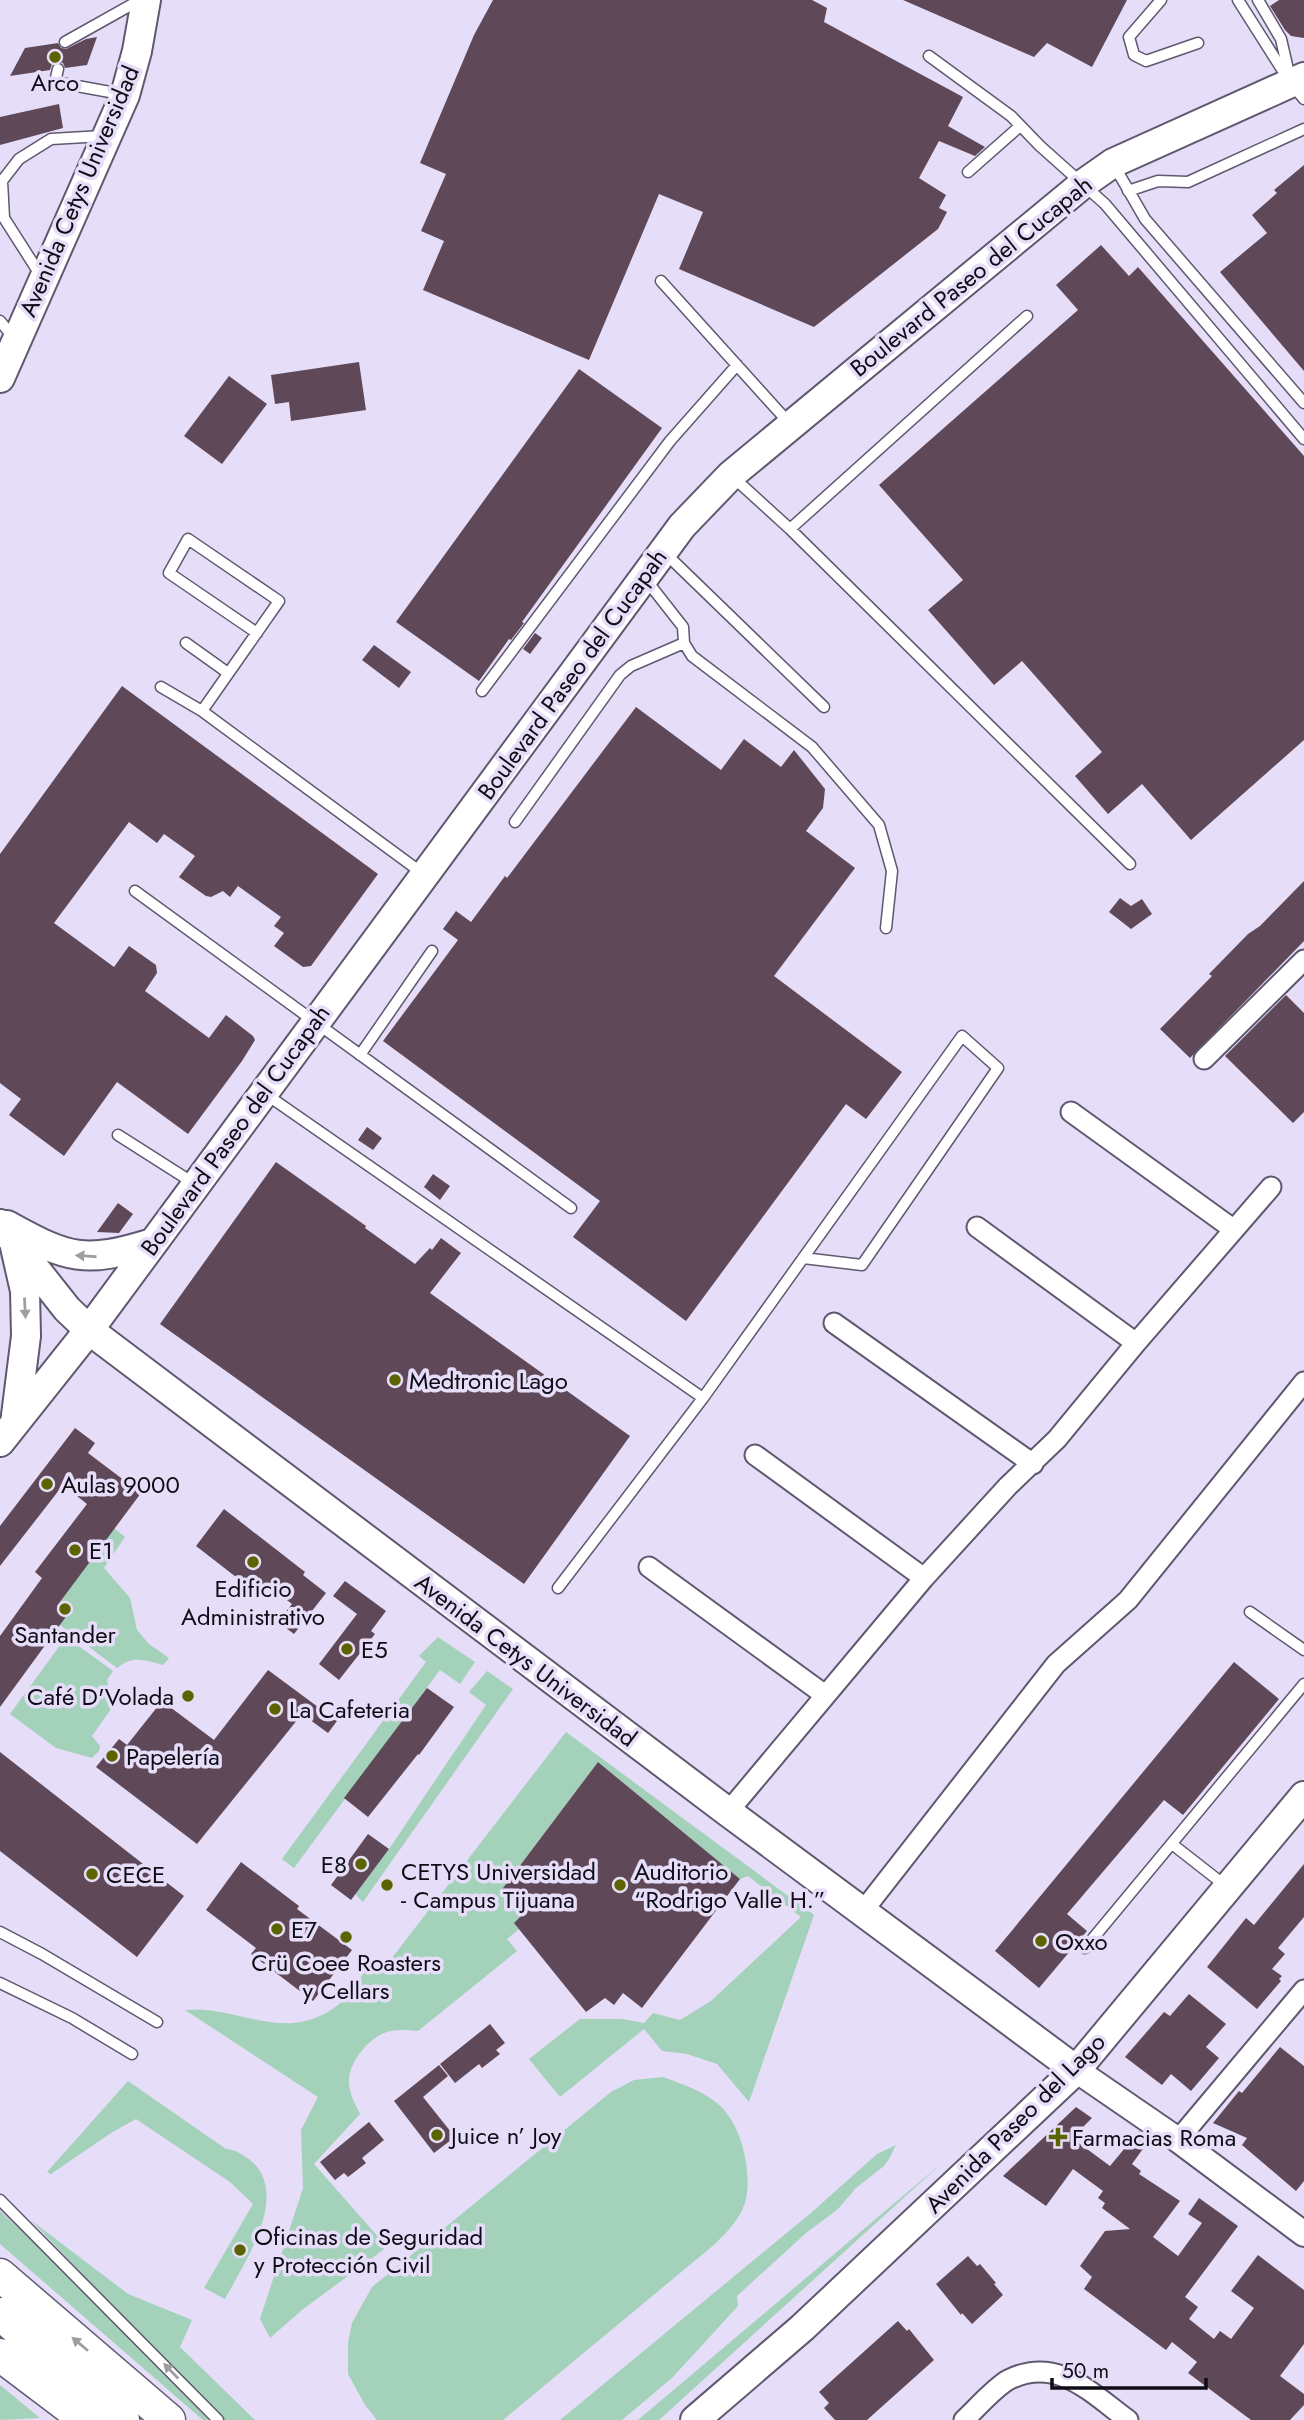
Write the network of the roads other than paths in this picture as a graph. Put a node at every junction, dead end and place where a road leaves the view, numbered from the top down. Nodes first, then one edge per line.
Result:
1 (140, 0) edge
2 (146, 0) edge
3 (1161, 0) edge
4 (1238, 0) edge
5 (1258, 0) edge
6 (65, 42) dead end
7 (1198, 43) dead end
8 (929, 56) dead end
9 (58, 69) dead end
10 (1299, 86) edge
11 (125, 95) junction
12 (1020, 126) junction
13 (1304, 129) edge
14 (107, 136) junction
15 (1113, 163) junction
16 (968, 172) dead end
17 (1083, 184) junction
18 (1128, 191) junction
19 (43, 279) junction
20 (661, 281) dead end
21 (1027, 316) dead end
22 (8, 330) edge
23 (737, 365) junction
24 (0, 379) edge
25 (1304, 403) edge
26 (791, 424) junction
27 (1304, 439) edge
28 (731, 475) junction
29 (790, 529) junction
30 (663, 552) junction
31 (644, 578) junction
32 (257, 633) junction
33 (186, 643) dead end
34 (684, 643) junction
35 (228, 673) junction
36 (161, 687) dead end
37 (482, 691) dead end
38 (824, 707) dead end
39 (202, 712) junction
40 (515, 822) dead end
41 (1130, 863) dead end
42 (424, 875) junction
43 (135, 891) dead end
44 (886, 928) dead end
45 (432, 951) dead end
46 (1304, 960) edge
47 (315, 1022) junction
48 (360, 1055) junction
49 (1205, 1059) dead end
50 (263, 1092) junction
51 (1071, 1112) dead end
52 (118, 1135) dead end
53 (196, 1184) junction
54 (1271, 1187) dead end
55 (571, 1208) dead end
56 (977, 1227) dead end
57 (4, 1229) edge
58 (1233, 1229) junction
59 (152, 1243) junction
60 (803, 1258) junction
61 (834, 1324) dead end
62 (89, 1330) junction
63 (1136, 1343) junction
64 (1304, 1382) edge
65 (704, 1398) junction
66 (7, 1433) edge
67 (755, 1455) dead end
68 (1033, 1464) junction
69 (649, 1567) dead end
70 (924, 1578) junction
71 (558, 1588) dead end
72 (1250, 1612) dead end
73 (1304, 1650) edge
74 (1304, 1684) edge
75 (825, 1695) junction
76 (1304, 1796) edge
77 (728, 1812) junction
78 (1172, 1844) junction
79 (1228, 1887) junction
80 (863, 1911) junction
81 (0, 1932) edge
82 (1085, 1948) dead end
83 (0, 1983) edge
84 (1304, 1990) edge
85 (157, 2022) dead end
86 (132, 2054) dead end
87 (1076, 2070) junction
88 (1178, 2140) junction
89 (0, 2200) edge
90 (1304, 2234) edge
91 (0, 2275) edge
92 (0, 2314) edge
93 (0, 2354) edge
94 (56, 2409) edge
95 (86, 2420) edge
96 (123, 2420) edge
97 (169, 2420) edge
98 (218, 2420) edge
99 (695, 2420) edge
100 (964, 2420) edge
101 (1128, 2420) edge

1 - 6 lane
2 - 11 main road, Avenida Cetys Universidad
3 - 7 lane
4 - 10 lane
5 - 10 lane
8 - 12 lane
9 - 11 lane
10 - 15 main road, Boulevard Paseo del Cucapah
11 - 14 main road, Avenida Cetys Universidad
12 - 16 lane
12 - 17 lane
13 - 18 lane
14 - 19 main road, Avenida Cetys Universidad
14 - 19 lane
15 - 17 main road, Boulevard Paseo del Cucapah
15 - 18 lane
17 - 26 main road, Boulevard Paseo del Cucapah
17 - 27 lane
18 - 25 lane
19 - 22 main road, Avenida Cetys Universidad
20 - 23 lane
21 - 29 lane
22 - 24 main road, Avenida Cetys Universidad
23 - 26 lane
23 - 37 lane
26 - 28 main road, Boulevard Paseo del Cucapah
28 - 29 lane
28 - 30 main road, Boulevard Paseo del Cucapah
29 - 41 lane
30 - 31 main road, Boulevard Paseo del Cucapah
30 - 38 lane
31 - 34 lane
31 - 42 main road, Boulevard Paseo del Cucapah
32 - 32 lane
32 - 35 lane
33 - 35 lane
34 - 40 lane
34 - 44 lane
35 - 39 lane
36 - 39 lane
39 - 42 lane
42 - 47 main road, Boulevard Paseo del Cucapah
43 - 47 lane
45 - 48 lane
46 - 49 street
47 - 48 lane
47 - 50 main road, Boulevard Paseo del Cucapah
48 - 55 lane
50 - 53 main road, Boulevard Paseo del Cucapah
50 - 65 lane
51 - 58 street
52 - 53 lane
53 - 59 main road, Boulevard Paseo del Cucapah
54 - 58 street
56 - 63 street
59 -> 57 main road
57 - 62 main road, Avenida Cetys Universidad
57 -> 66 main road
58 - 63 street
59 - 62 main road, Boulevard Paseo del Cucapah
60 - 60 lane
60 - 65 lane
61 - 68 street
62 - 66 main road, Boulevard Paseo del Cucapah
62 - 77 main road, Avenida Cetys Universidad
63 - 68 street
64 - 80 street
65 - 71 lane
67 - 70 street
68 - 70 street
69 - 75 street
70 - 75 street
72 - 73 lane
74 - 78 lane
75 - 77 street
76 - 79 main road, Avenida Paseo del Lago
77 - 80 main road, Avenida Cetys Universidad
78 - 79 lane
78 - 82 lane
79 - 87 main road, Avenida Paseo del Lago
80 - 87 main road, Avenida Cetys Universidad
81 - 85 lane
83 - 86 lane
84 - 88 street
87 - 88 street
87 - 99 main road, Avenida Paseo del Lago
88 - 90 street
98 -> 89 lane
97 -> 91 main road
92 - 96 main road
93 - 94 main road
94 - 95 main road
100 - 101 street

